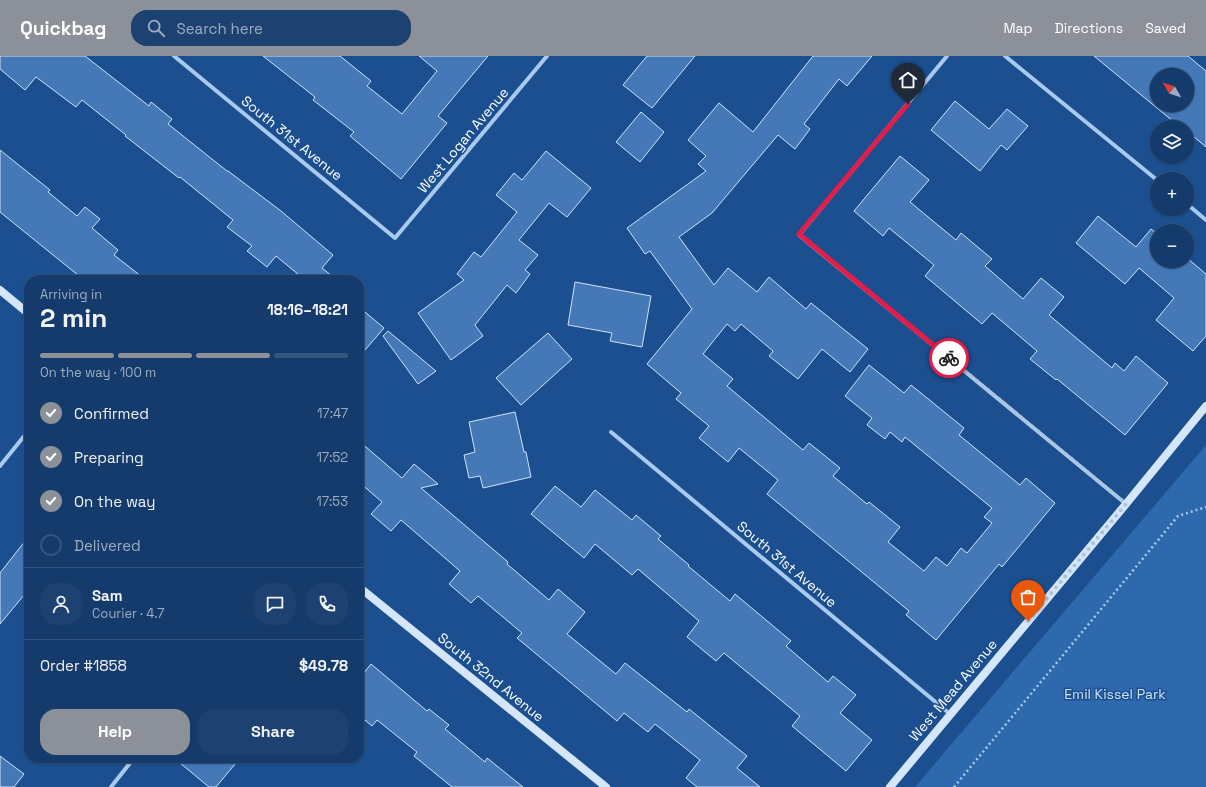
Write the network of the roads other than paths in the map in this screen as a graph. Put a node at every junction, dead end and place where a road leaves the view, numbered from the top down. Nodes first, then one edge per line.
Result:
1 (174, 56) edge
2 (548, 56) edge
3 (948, 56) edge
4 (1005, 56) edge
5 (1150, 174) edge
6 (1194, 210) edge
7 (1206, 220) edge
8 (395, 238) joint
9 (0, 290) edge
10 (24, 310) edge
11 (1206, 406) edge
12 (611, 432) dead end
13 (24, 436) edge
14 (0, 466) edge
15 (1126, 504) junction
16 (364, 591) edge
17 (950, 714) junction
18 (130, 763) edge
19 (111, 787) edge
20 (606, 787) edge
21 (890, 787) edge

1 - 8 street, South 31st Avenue
2 - 8 street, West Logan Avenue
3 - 15 street
4 - 5 street
6 - 7 street
9 - 10 street
11 - 15 street, West Mead Avenue
12 - 17 street, South 31st Avenue
13 - 14 street
15 - 17 street, West Mead Avenue
16 - 20 street, South 32nd Avenue
17 - 21 street, West Mead Avenue
18 - 19 street

